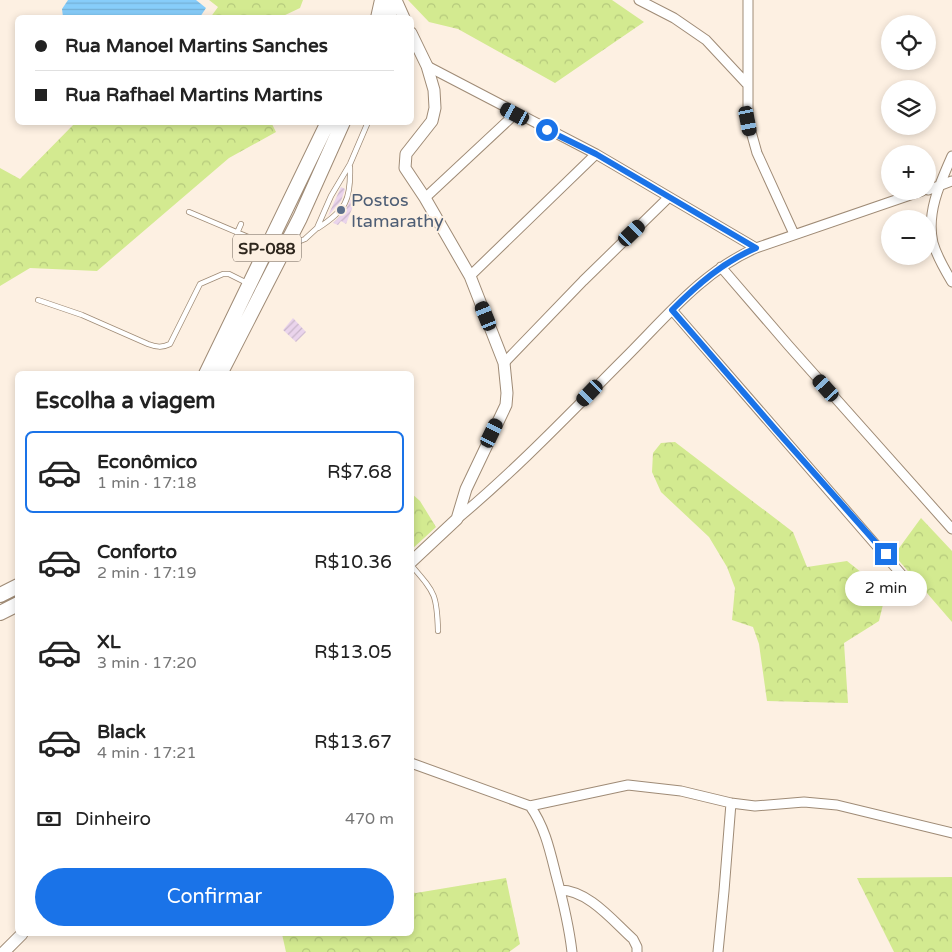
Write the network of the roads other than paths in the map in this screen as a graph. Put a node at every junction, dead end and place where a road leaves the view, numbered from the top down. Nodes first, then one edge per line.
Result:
1 (382, 0) edge
2 (395, 0) edge
3 (639, 0) edge
4 (749, 0) edge
5 (379, 15) edge
6 (389, 15) edge
7 (402, 15) edge
8 (414, 39) edge
9 (427, 66) junction
10 (747, 84) junction
11 (515, 114) junction
12 (327, 125) edge
13 (342, 125) edge
14 (367, 125) edge
15 (596, 154) junction
16 (952, 156) edge
17 (350, 164) junction
18 (952, 181) edge
19 (940, 185) junction
20 (936, 187) edge
21 (294, 191) junction
22 (311, 194) junction
23 (669, 197) junction
24 (425, 198) junction
25 (896, 200) edge
26 (189, 212) dead end
27 (241, 224) dead end
28 (317, 228) junction
29 (237, 233) junction
30 (794, 234) junction
31 (268, 246) junction
32 (284, 248) junction
33 (756, 248) junction
34 (721, 267) junction
35 (470, 276) junction
36 (952, 282) edge
37 (250, 285) junction
38 (38, 300) dead end
39 (672, 310) junction
40 (504, 363) junction
41 (207, 371) edge
42 (222, 371) edge
43 (457, 520) junction
44 (952, 529) edge
45 (414, 561) edge
46 (414, 568) edge
47 (902, 575) dead end
48 (15, 588) edge
49 (0, 595) edge
50 (15, 606) edge
51 (0, 613) edge
52 (438, 631) dead end
53 (414, 764) edge
54 (731, 803) junction
55 (530, 806) junction
56 (952, 833) edge
57 (560, 890) junction
58 (15, 932) edge
59 (20, 936) edge
60 (0, 946) edge
61 (4, 952) edge
62 (572, 952) edge
63 (637, 952) edge
64 (718, 952) edge

1 - 5 highway
2 - 6 highway
2 - 7 main road
3 - 10 street
4 - 10 street
8 - 9 main road
9 - 11 street
9 - 24 main road
10 - 30 street
11 - 15 street
11 - 24 street
12 - 21 highway, SP-088
13 - 22 highway, SP-088
14 - 17 lane
15 - 23 street
15 - 35 street
16 - 19 street
17 - 28 lane
17 - 28 lane
18 - 19 street
19 - 20 street
19 - 36 street
21 - 22 highway
21 - 31 highway, SP-088
22 - 32 highway, SP-088
23 - 33 street
23 - 40 street
24 - 35 main road
25 - 30 street
26 - 29 lane
27 - 29 lane
28 - 32 lane
29 - 31 lane
30 - 33 street
31 - 37 highway, SP-088
32 - 42 highway, SP-088
33 - 34 street
34 - 39 street
34 - 44 street
35 - 40 main road
37 - 38 lane
37 - 41 highway, SP-088
39 - 43 street
39 - 47 street
40 - 43 main road
43 - 45 main road
46 - 52 lane
48 - 49 highway
50 - 51 highway
53 - 55 street
54 - 55 street
54 - 56 street
54 - 64 street
55 - 57 street
57 - 62 street
57 - 63 street
58 - 60 main road
59 - 61 main road

